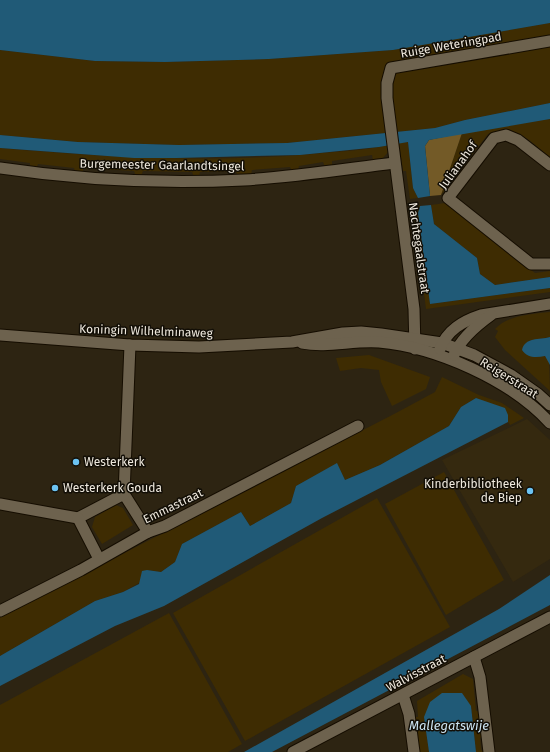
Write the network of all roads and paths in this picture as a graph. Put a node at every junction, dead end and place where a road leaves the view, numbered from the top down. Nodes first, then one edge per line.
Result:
1 (550, 41) edge
2 (393, 150) joint
3 (394, 163) junction
4 (550, 165) edge
5 (0, 168) edge
6 (550, 264) edge
7 (550, 304) edge
8 (495, 313) junction
9 (0, 335) edge
10 (442, 343) junction
11 (415, 344) junction
12 (130, 345) junction
13 (457, 349) junction
14 (438, 355) junction
15 (452, 361) junction
16 (550, 405) edge
17 (550, 423) edge
18 (358, 426) dead end
19 (124, 494) junction
20 (0, 504) edge
21 (78, 518) junction
22 (148, 532) junction
23 (99, 559) junction
24 (0, 611) edge
25 (550, 617) edge
26 (474, 657) junction
27 (403, 695) junction
28 (293, 752) edge
29 (414, 752) edge
30 (489, 752) edge

1 - 2 street, Ruige Weteringpad
2 - 3 street, Nachtegaalstraat
3 - 5 street, Burgemeester Gaarlandtsingel
3 - 11 street, Nachtegaalstraat
4 - 6 street, Julianahof
7 - 8 street
8 - 10 street
8 - 13 street
9 - 12 street, Koningin Wilhelminaweg
10 - 11 street, Koningin Wilhelminaweg
10 - 13 street, Reigerstraat
10 - 14 street
11 - 12 street, Koningin Wilhelminaweg
11 - 14 street, Koningin Wilhelminaweg
12 - 19 street
13 - 15 street
13 - 16 street, Reigerstraat
14 - 15 street, Koningin Wilhelminaweg
15 - 17 street, Reigerstraat
18 - 22 street, Emmastraat
19 - 21 street
19 - 22 street
20 - 21 street
21 - 23 street
22 - 23 street, Emmastraat
23 - 24 street, Emmastraat
25 - 26 street, Walvisstraat
26 - 27 street, Walvisstraat
26 - 30 street
27 - 28 street, Walvisstraat
27 - 29 street

